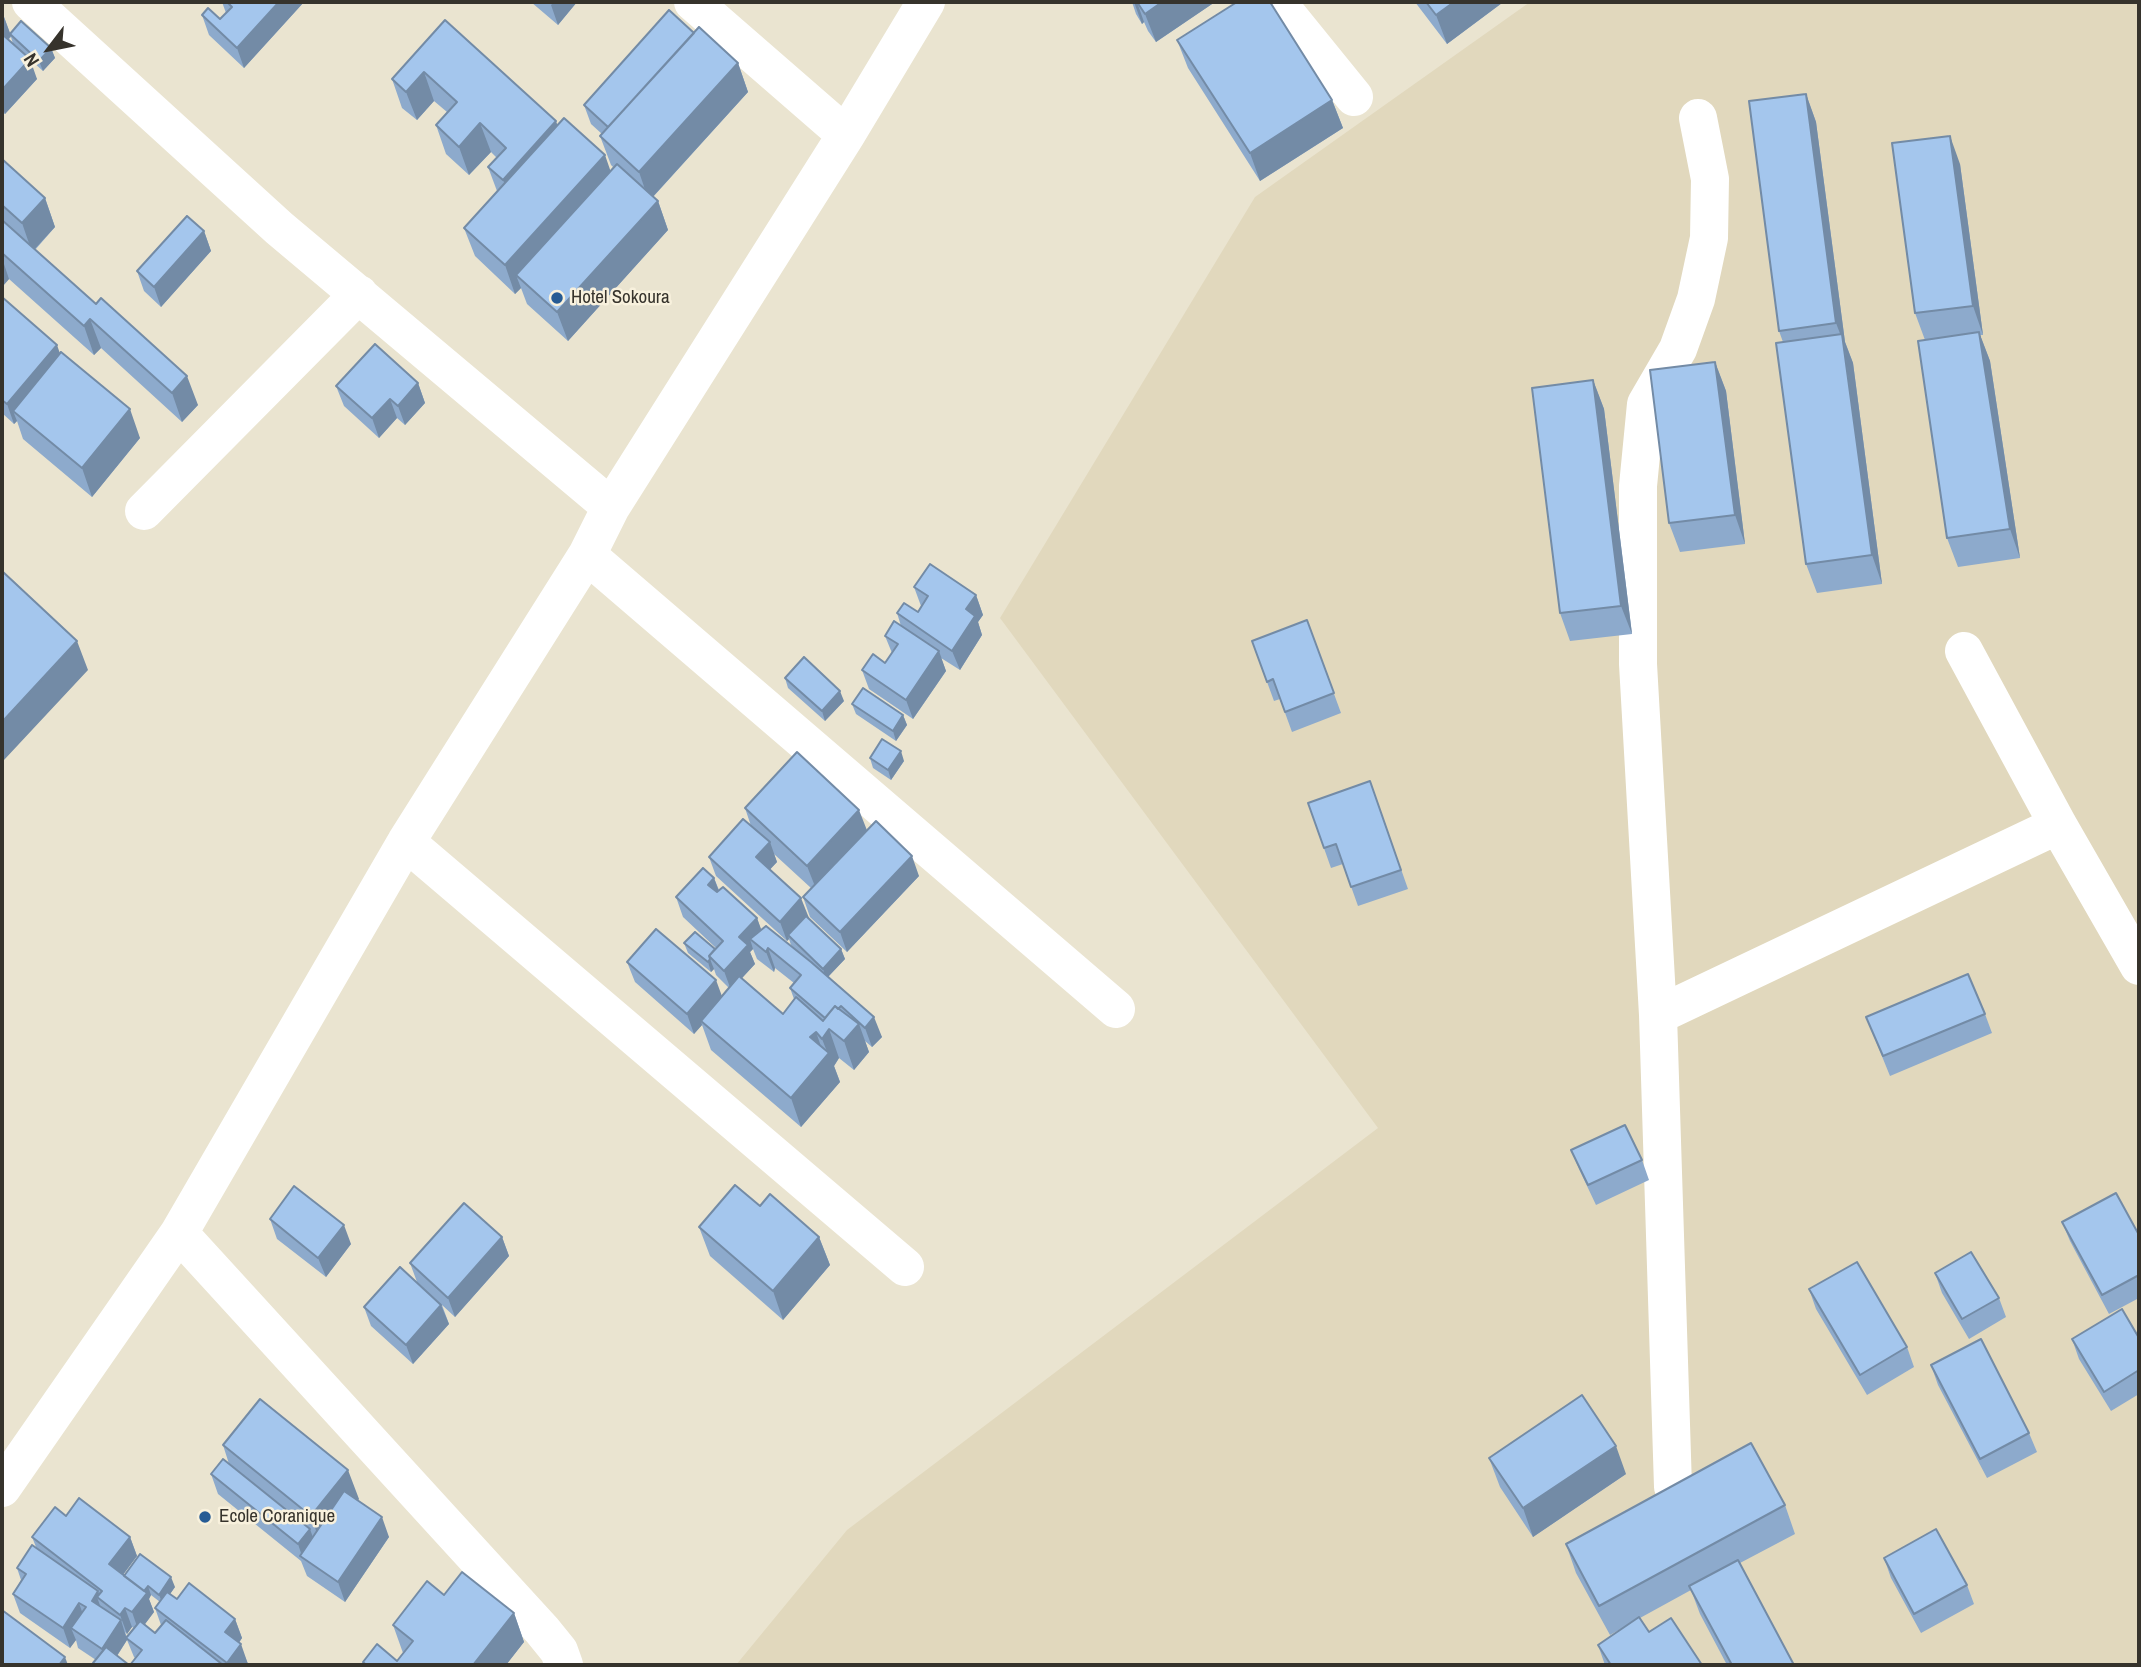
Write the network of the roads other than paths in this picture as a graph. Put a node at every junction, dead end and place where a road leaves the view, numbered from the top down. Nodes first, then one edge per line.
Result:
1 (31, 2) edge
2 (693, 2) edge
3 (926, 2) edge
4 (1277, 2) edge
5 (1354, 97) dead end
6 (1698, 118) dead end
7 (846, 135) junction
8 (359, 294) junction
9 (611, 507) junction
10 (144, 511) dead end
11 (587, 555) junction
12 (1964, 651) dead end
13 (2058, 825) junction
14 (406, 842) junction
15 (2139, 966) edge
16 (1116, 1009) dead end
17 (1658, 1015) junction
18 (179, 1233) junction
19 (905, 1267) dead end
20 (1673, 1487) edge
21 (2, 1488) edge
22 (564, 1665) edge

1 - 8 street
2 - 7 street
3 - 7 street
4 - 5 street
6 - 17 street
7 - 9 street
8 - 9 street
8 - 10 street
9 - 11 street
11 - 14 street
11 - 16 street
12 - 13 street
13 - 15 street
13 - 17 street
14 - 18 street
14 - 19 street
17 - 20 street
18 - 21 street
18 - 22 street

